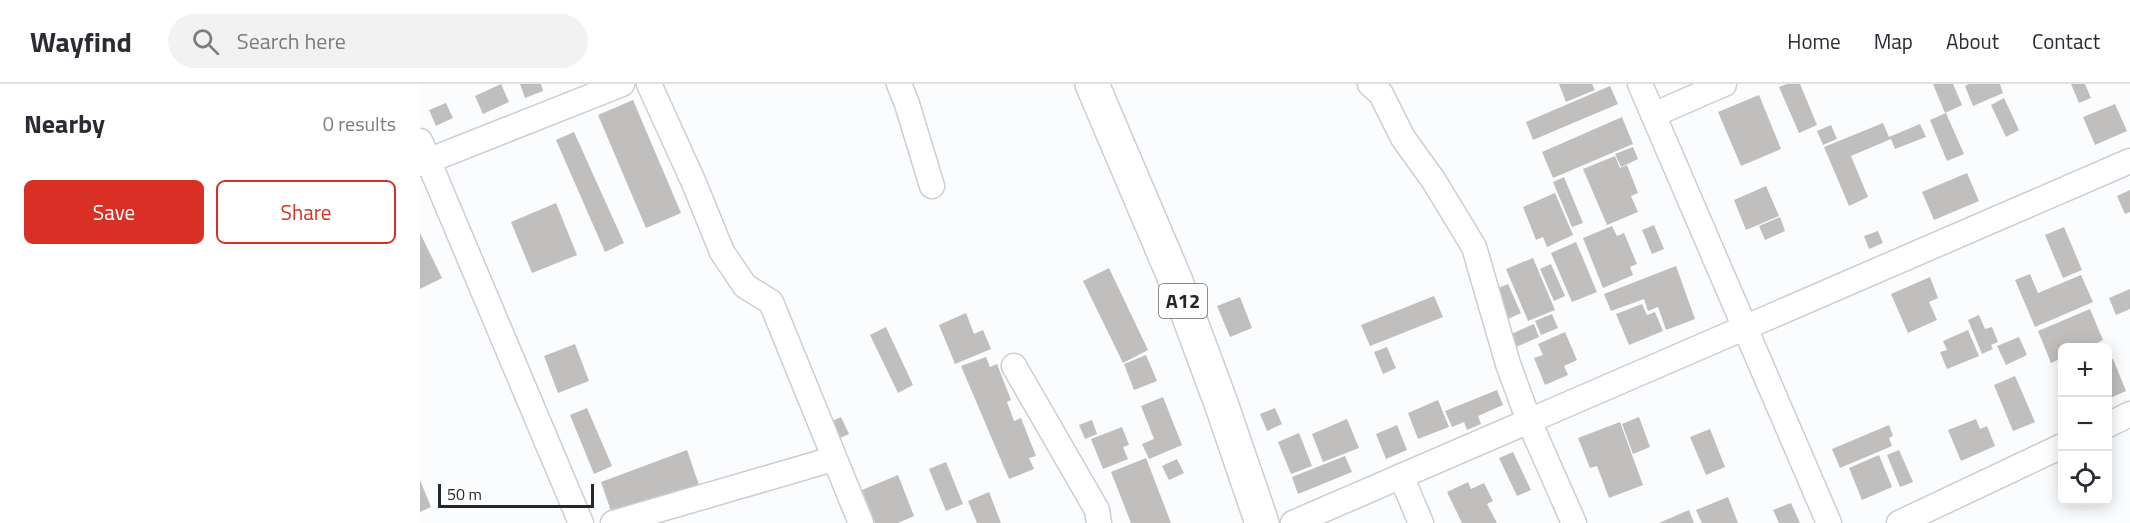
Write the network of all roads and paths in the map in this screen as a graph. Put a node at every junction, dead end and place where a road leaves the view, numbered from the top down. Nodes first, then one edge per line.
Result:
1 (622, 84) edge
2 (649, 84) edge
3 (899, 84) edge
4 (1092, 84) edge
5 (1370, 84) edge
6 (1640, 84) edge
7 (1724, 84) edge
8 (1653, 115) junction
9 (423, 155) edge
10 (2130, 161) edge
11 (932, 186) dead end
12 (1744, 328) junction
13 (1014, 366) dead end
14 (2130, 414) edge
15 (1529, 421) junction
16 (2112, 423) edge
17 (2058, 448) edge
18 (833, 459) junction
19 (1401, 476) junction
20 (581, 523) edge
21 (613, 523) edge
22 (861, 523) edge
23 (1099, 523) edge
24 (1262, 523) edge
25 (1293, 523) edge
26 (1420, 523) edge
27 (1574, 523) edge
28 (1829, 523) edge
29 (1899, 523) edge

1 - 9 street
2 - 18 street
3 - 11 street
4 - 24 main road, A12
5 - 15 street
6 - 8 street
7 - 8 street
8 - 12 street
9 - 20 street
10 - 12 street
12 - 15 street
12 - 28 street
13 - 23 street
14 - 16 street
15 - 19 street
15 - 27 street
17 - 29 street
18 - 21 street
18 - 22 street
19 - 25 street
19 - 26 street

